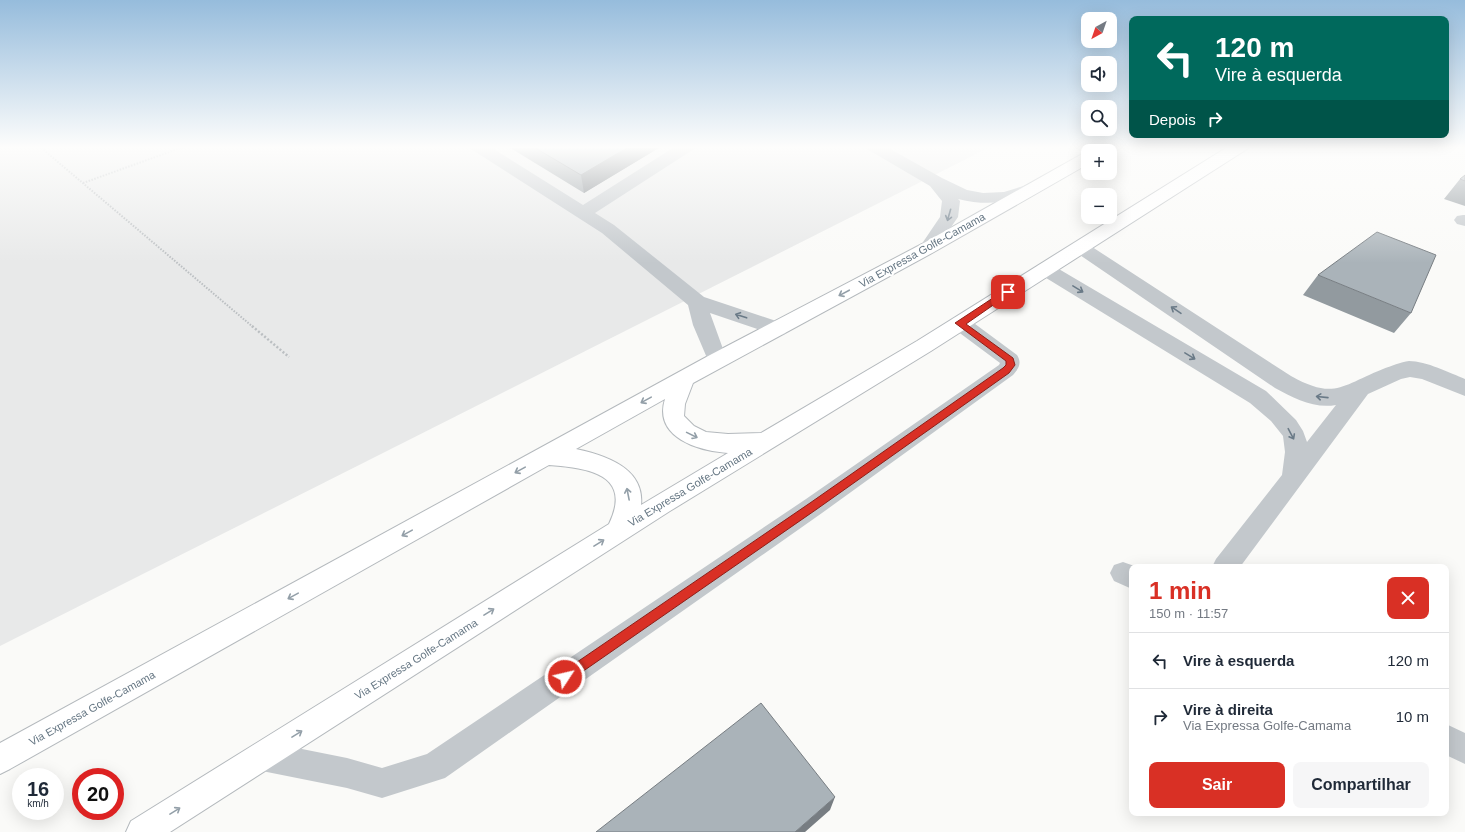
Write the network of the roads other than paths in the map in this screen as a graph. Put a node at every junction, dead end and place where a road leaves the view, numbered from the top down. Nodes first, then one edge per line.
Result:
1 (538, 185) edge
2 (627, 185) edge
3 (938, 185) edge
4 (942, 185) edge
5 (1037, 185) edge
6 (1179, 185) edge
7 (1027, 190) junction
8 (583, 213) junction
9 (1080, 247) junction
10 (928, 248) junction
11 (1045, 269) junction
12 (697, 302) junction
13 (960, 323) junction
14 (778, 329) junction
15 (717, 360) junction
16 (685, 378) junction
17 (1465, 388) edge
18 (1360, 389) junction
19 (764, 442) junction
20 (546, 455) junction
21 (1292, 480) junction
22 (619, 530) junction
23 (1227, 564) edge
24 (1449, 741) edge
25 (1465, 749) edge
26 (262, 756) junction
27 (0, 759) edge
28 (142, 832) edge

1 - 8 street
2 - 8 street
3 -> 10 street
4 - 7 street
5 - 7 highway, Via Expressa Golfe-Camama
6 - 9 highway, Via Expressa Golfe-Camama
7 - 10 highway, Via Expressa Golfe-Camama
8 - 12 street
9 - 11 highway, Via Expressa Golfe-Camama
18 -> 9 street
10 -> 14 highway, Via Expressa Golfe-Camama
11 - 13 highway, Via Expressa Golfe-Camama
11 -> 21 street
14 -> 12 street
12 - 15 street
13 - 19 highway, Via Expressa Golfe-Camama
13 - 26 street
14 - 15 highway, Via Expressa Golfe-Camama
15 - 16 highway, Via Expressa Golfe-Camama
16 -> 19 highway
16 -> 20 highway, Via Expressa Golfe-Camama
17 - 18 street
18 - 21 street
19 - 22 highway, Via Expressa Golfe-Camama
22 -> 20 highway
20 -> 27 highway, Via Expressa Golfe-Camama
21 - 23 street
26 -> 22 highway, Via Expressa Golfe-Camama
24 - 25 street
28 -> 26 highway, Via Expressa Golfe-Camama

